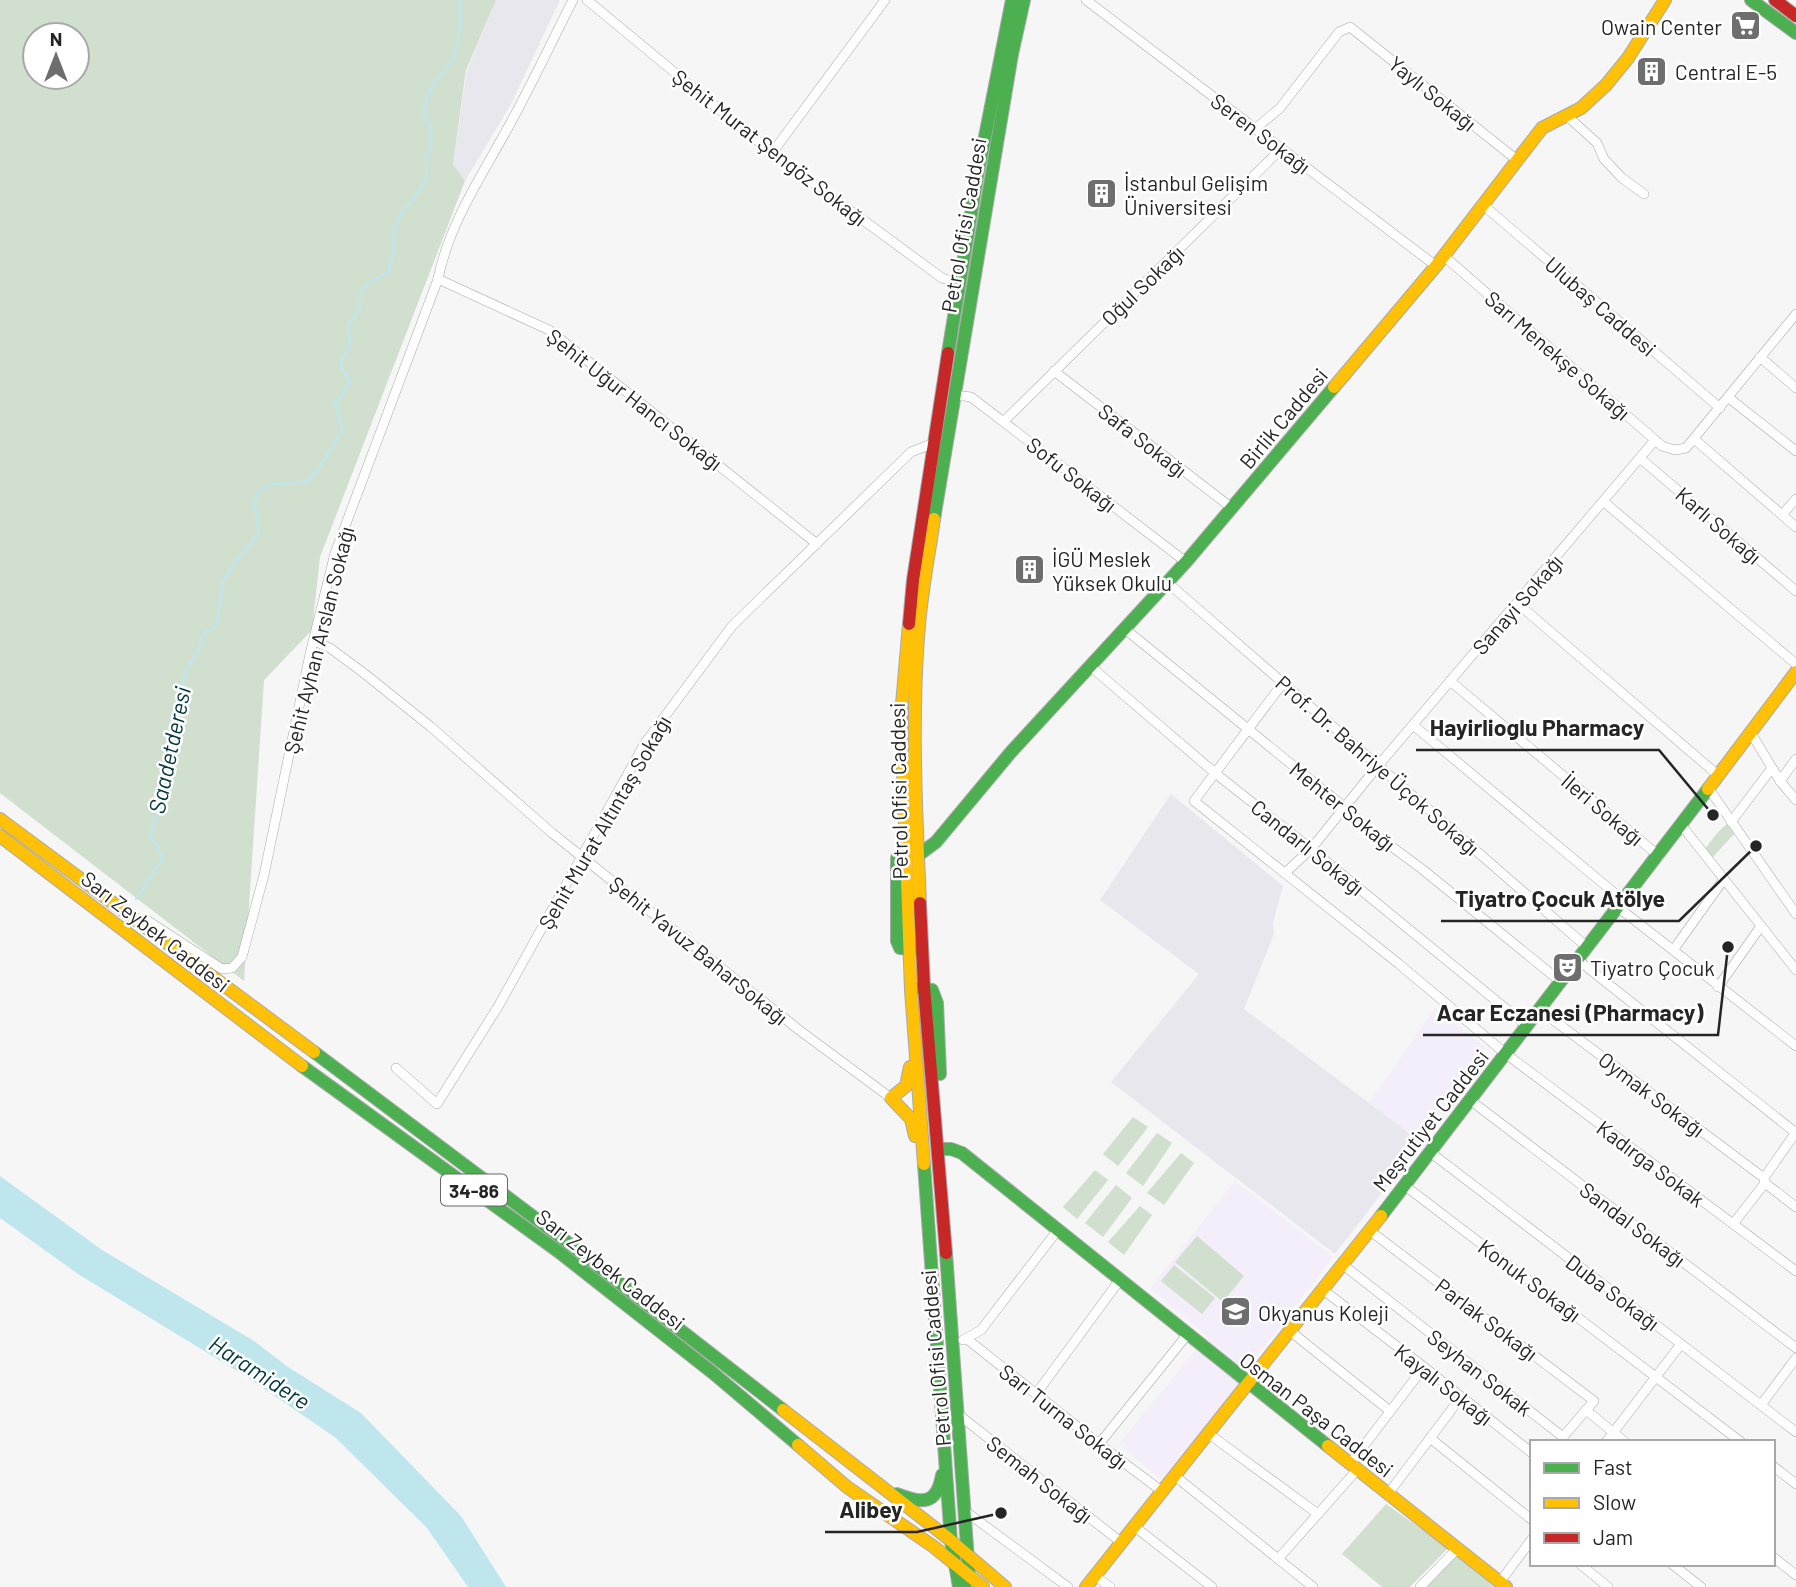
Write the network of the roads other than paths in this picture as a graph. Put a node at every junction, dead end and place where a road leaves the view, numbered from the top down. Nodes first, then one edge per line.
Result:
1 (573, 0) edge
2 (587, 0) edge
3 (884, 0) edge
4 (1012, 0) edge
5 (1024, 0) edge
6 (1086, 0) edge
7 (1665, 0) edge
8 (1751, 0) edge
9 (1775, 0) edge
10 (1796, 16) edge
11 (1796, 33) edge
12 (1566, 115) junction
13 (1255, 129) junction
14 (1281, 149) junction
15 (772, 153) junction
16 (1517, 160) junction
17 (1644, 194) dead end
18 (1482, 204) junction
19 (1440, 261) junction
20 (438, 279) junction
21 (959, 283) junction
22 (1796, 314) edge
23 (1760, 357) junction
24 (1054, 372) junction
25 (1796, 387) edge
26 (941, 394) junction
27 (955, 395) junction
28 (1729, 398) junction
29 (1720, 408) junction
30 (1003, 421) junction
31 (1694, 439) junction
32 (1655, 440) junction
33 (934, 443) junction
34 (1796, 451) edge
35 (1641, 459) junction
36 (1796, 499) edge
37 (1604, 502) junction
38 (1232, 508) junction
39 (1782, 515) junction
40 (1796, 527) edge
41 (817, 544) junction
42 (1186, 562) junction
43 (1168, 583) junction
44 (1796, 591) edge
45 (1517, 603) junction
46 (1125, 629) junction
47 (314, 641) junction
48 (1796, 664) edge
49 (1090, 666) junction
50 (1796, 672) edge
51 (1450, 681) junction
52 (1283, 683) junction
53 (1413, 725) junction
54 (1247, 729) junction
55 (1751, 733) junction
56 (1796, 759) edge
57 (1377, 767) junction
58 (1772, 768) junction
59 (1215, 773) junction
60 (1719, 776) junction
61 (1780, 781) junction
62 (1709, 789) junction
63 (1796, 800) edge
64 (1344, 807) junction
65 (0, 820) edge
66 (1731, 822) junction
67 (1682, 825) junction
68 (0, 836) edge
69 (1311, 849) junction
70 (582, 856) junction
71 (917, 856) junction
72 (1659, 856) junction
73 (1285, 873) junction
74 (77, 877) junction
75 (1724, 879) junction
76 (1621, 905) junction
77 (1796, 914) edge
78 (1761, 926) junction
79 (1588, 948) junction
80 (916, 949) junction
81 (1674, 949) junction
82 (1578, 960) junction
83 (1796, 970) edge
84 (1561, 982) junction
85 (1718, 987) junction
86 (917, 988) junction
87 (1540, 1010) junction
88 (1527, 1026) junction
89 (1796, 1046) edge
90 (1506, 1054) junction
91 (396, 1068) dead end
92 (891, 1098) junction
93 (1470, 1100) junction
94 (1796, 1132) edge
95 (938, 1149) junction
96 (1430, 1152) junction
97 (1764, 1181) junction
98 (1404, 1185) junction
99 (928, 1201) junction
100 (1796, 1207) edge
101 (1733, 1224) junction
102 (1369, 1230) junction
103 (1057, 1231) junction
104 (1342, 1264) junction
105 (1796, 1271) edge
106 (1119, 1281) junction
107 (1322, 1289) junction
108 (1290, 1331) junction
109 (1187, 1335) junction
110 (967, 1339) junction
111 (953, 1343) junction
112 (1681, 1343) junction
113 (1796, 1348) edge
114 (1796, 1358) edge
115 (1424, 1367) junction
116 (1656, 1376) junction
117 (1248, 1384) junction
118 (1036, 1394) junction
119 (1461, 1396) junction
120 (1761, 1405) junction
121 (1586, 1410) junction
122 (1390, 1411) junction
123 (959, 1415) junction
124 (944, 1421) junction
125 (1796, 1432) edge
126 (1613, 1433) junction
127 (1209, 1434) junction
128 (1430, 1438) junction
129 (1608, 1440) edge
130 (1622, 1440) edge
131 (1738, 1440) edge
132 (1098, 1444) junction
133 (1530, 1451) edge
134 (1353, 1467) junction
135 (1775, 1468) edge
136 (1175, 1476) junction
137 (871, 1480) junction
138 (1796, 1484) edge
139 (1163, 1492) junction
140 (1388, 1494) junction
141 (964, 1510) junction
142 (1318, 1514) junction
143 (1530, 1518) edge
144 (1135, 1527) junction
145 (951, 1541) junction
146 (1530, 1542) edge
147 (1122, 1543) junction
148 (1457, 1549) junction
149 (967, 1554) junction
150 (1278, 1559) junction
151 (1775, 1559) edge
152 (956, 1565) junction
153 (1582, 1566) edge
154 (1674, 1566) edge
155 (1796, 1575) edge
156 (1095, 1576) junction
157 (967, 1581) edge
158 (1689, 1584) edge
159 (1503, 1585) edge
160 (959, 1587) edge
161 (983, 1587) edge
162 (1006, 1587) edge
163 (1068, 1587) edge
164 (1086, 1587) edge
165 (1110, 1587) edge
166 (1212, 1587) edge
167 (1313, 1587) edge
168 (1420, 1587) edge
169 (1608, 1587) edge
170 (1701, 1587) edge

1 - 20 street, Şehit Ayhan Arslan Sokağı
2 - 15 street, Şehit Murat Şengöz Sokağı
3 - 15 street
4 - 21 main road, Petrol Ofisi Caddesi
5 - 27 main road, Petrol Ofisi Caddesi
6 - 13 street, Seren Sokağı
7 - 12 main road, Birlik Caddesi
8 - 11 main road
9 - 10 main road
12 - 16 main road, Birlik Caddesi
12 - 17 street
13 - 14 street, Seren Sokağı
13 - 16 street, Yaylı Sokağı
14 - 19 street, Seren Sokağı
14 - 24 street, Oğul Sokağı
15 - 21 street, Şehit Murat Şengöz Sokağı
16 - 18 main road, Birlik Caddesi
18 - 19 main road, Birlik Caddesi
18 - 29 street, Ulubaş Caddesi
19 - 32 street, Sarı Menekşe Sokağı
19 - 38 main road, Birlik Caddesi
20 - 41 street, Şehit Uğur Hancı Sokağı
20 - 47 street, Şehit Ayhan Arslan Sokağı
21 - 26 main road, Petrol Ofisi Caddesi
22 - 23 street
23 - 25 street
23 - 28 street
24 - 30 street, Oğul Sokağı
24 - 38 street, Safa Sokağı
26 - 27 main road
26 - 33 main road, Petrol Ofisi Caddesi
27 - 30 street, Sofu Sokağı
27 - 71 main road, Petrol Ofisi Caddesi
28 - 29 street
28 - 34 street
29 - 31 street
30 - 42 street, Sofu Sokağı
31 - 32 street, Sarı Menekşe Sokağı
31 - 39 street
32 - 35 street, Sanayi Sokağı
33 - 41 street, Şehit Murat Altıntaş Sokağı
33 - 80 main road, Petrol Ofisi Caddesi
35 - 37 street, Sanayi Sokağı
35 - 44 street, Karlı Sokağı
36 - 39 street
37 - 45 street, Sanayi Sokağı
37 - 48 street
38 - 42 main road, Birlik Caddesi
39 - 40 street
41 - 70 street, Şehit Murat Altıntaş Sokağı
42 - 43 main road, Birlik Caddesi
43 - 46 main road, Birlik Caddesi
43 - 52 street, Prof. Dr. Bahriye Üçok Sokağı
45 - 51 street, Sanayi Sokağı
45 - 60 street
46 - 49 main road, Birlik Caddesi
46 - 54 street, Mehter Sokağı
47 - 70 street, Şehit Yavuz BaharSokağı
47 - 74 street, Şehit Ayhan Arslan Sokağı
49 - 59 street, Candarlı Sokağı
49 - 71 main road, Birlik Caddesi
50 - 55 main road, Meşrutiyet Caddesi
51 - 53 street, Sanayi Sokağı
51 - 72 street, İleri Sokağı
52 - 54 street
52 - 57 street, Prof. Dr. Bahriye Üçok Sokağı
53 - 57 street, Sanayi Sokağı
53 - 76 street
54 - 59 street
54 - 64 street, Mehter Sokağı
55 - 58 street
55 - 60 main road, Meşrutiyet Caddesi
56 - 61 street
57 - 64 street, Sanayi Sokağı
57 - 79 street, Prof. Dr. Bahriye Üçok Sokağı
58 - 61 street
58 - 66 street
59 - 69 street, Candarlı Sokağı
59 - 73 street, Kadırga Sokak
60 - 62 main road, Meşrutiyet Caddesi
61 - 63 street
62 - 66 street
62 - 67 main road, Meşrutiyet Caddesi
64 - 69 street, Sanayi Sokağı
64 - 84 street, Mehter Sokağı
65 - 74 main road, Sarı Zeybek Caddesi / 34-86
66 - 77 street
67 - 72 main road, Meşrutiyet Caddesi
67 - 75 street
68 - 152 main road, Sarı Zeybek Caddesi / 34-86
69 - 73 street, Sanayi Sokağı
69 - 88 street, Candarlı Sokağı
70 - 91 street, Şehit Murat Altıntaş Sokağı
70 - 92 street, Şehit Yavuz BaharSokağı
71 - 80 main road, Petrol Ofisi Caddesi
72 - 76 main road, Meşrutiyet Caddesi
73 - 90 street, Kadırga Sokak
74 - 137 main road, Sarı Zeybek Caddesi / 34-86
75 - 78 street
75 - 81 street
76 - 79 main road, Meşrutiyet Caddesi
76 - 81 street
78 - 83 street
78 - 85 street
79 - 82 main road, Meşrutiyet Caddesi
80 - 86 main road, Petrol Ofisi Caddesi
81 - 85 street
82 - 84 main road, Meşrutiyet Caddesi
82 - 94 street
84 - 87 main road, Meşrutiyet Caddesi
85 - 89 street
86 - 92 main road
86 - 95 main road, Petrol Ofisi Caddesi
86 - 99 main road, Petrol Ofisi Caddesi
87 - 88 main road, Meşrutiyet Caddesi
87 - 97 street, Oymak Sokağı
88 - 90 main road, Meşrutiyet Caddesi
90 - 93 main road, Meşrutiyet Caddesi
90 - 101 street, Kadırga Sokak
92 - 99 main road
93 - 96 main road, Meşrutiyet Caddesi
93 - 113 street, Sandal Sokağı
94 - 97 street
95 - 103 main road, Osman Paşa Caddesi
95 - 111 main road, Petrol Ofisi Caddesi
96 - 98 main road, Meşrutiyet Caddesi
96 - 112 street, Duba Sokağı
97 - 100 street, Oymak Sokağı
97 - 101 street
98 - 102 main road, Meşrutiyet Caddesi
98 - 116 street, Konuk Sokağı
99 - 124 main road, Petrol Ofisi Caddesi
101 - 105 street, Kadırga Sokak
102 - 104 main road, Meşrutiyet Caddesi
102 - 121 street, Parlak Sokağı
103 - 106 main road, Osman Paşa Caddesi
103 - 110 street
104 - 107 main road, Meşrutiyet Caddesi
104 - 121 street, Seyhan Sokak
106 - 109 main road, Osman Paşa Caddesi
106 - 118 street
107 - 108 main road, Meşrutiyet Caddesi
107 - 115 street, Kayalı Sokağı
108 - 117 main road, Meşrutiyet Caddesi
108 - 122 street
109 - 117 main road, Osman Paşa Caddesi
109 - 132 street
110 - 111 street
110 - 118 street, Sarı Turna Sokağı
111 - 123 main road, Petrol Ofisi Caddesi
112 - 116 street
112 - 120 street, Duba Sokağı
114 - 120 street
115 - 119 street, Kayalı Sokağı
115 - 122 street
116 - 126 street
116 - 131 street, Konuk Sokağı
117 - 127 main road, Meşrutiyet Caddesi
117 - 134 main road, Osman Paşa Caddesi
118 - 132 street, Sarı Turna Sokağı
119 - 128 street
119 - 133 street, Kayalı Sokağı
120 - 125 street, Duba Sokağı
121 - 126 street
122 - 134 street
123 - 141 main road, Petrol Ofisi Caddesi
123 - 147 street, Semah Sokağı
124 - 137 main road
124 - 145 main road, Petrol Ofisi Caddesi
126 - 129 street
126 - 130 street
127 - 136 main road, Meşrutiyet Caddesi
127 - 142 street
128 - 140 street
128 - 143 street
132 - 139 street, Sarı Turna Sokağı
134 - 140 main road, Osman Paşa Caddesi
134 - 142 street
135 - 138 street
136 - 139 main road, Meşrutiyet Caddesi
136 - 150 street
137 - 145 main road, Sarı Zeybek Caddesi / 34-86
139 - 144 main road, Meşrutiyet Caddesi
140 - 148 main road, Osman Paşa Caddesi
141 - 149 main road, Petrol Ofisi Caddesi
141 - 163 street
142 - 150 street
144 - 147 main road, Meşrutiyet Caddesi
144 - 166 street
145 - 149 main road, 34-86
145 - 152 main road, Petrol Ofisi Caddesi
146 - 159 street
147 - 156 main road, Meşrutiyet Caddesi
148 - 159 main road, Osman Paşa Caddesi
148 - 168 street
149 - 157 main road, Petrol Ofisi Caddesi
149 - 162 main road, 34-86
150 - 167 street
151 - 155 street
152 - 157 main road, Sarı Zeybek Caddesi
152 - 160 main road, Petrol Ofisi Caddesi
153 - 169 street
154 - 158 street
156 - 164 main road, Meşrutiyet Caddesi
156 - 165 street
157 - 161 main road, Sarı Zeybek Caddesi
158 - 170 street

